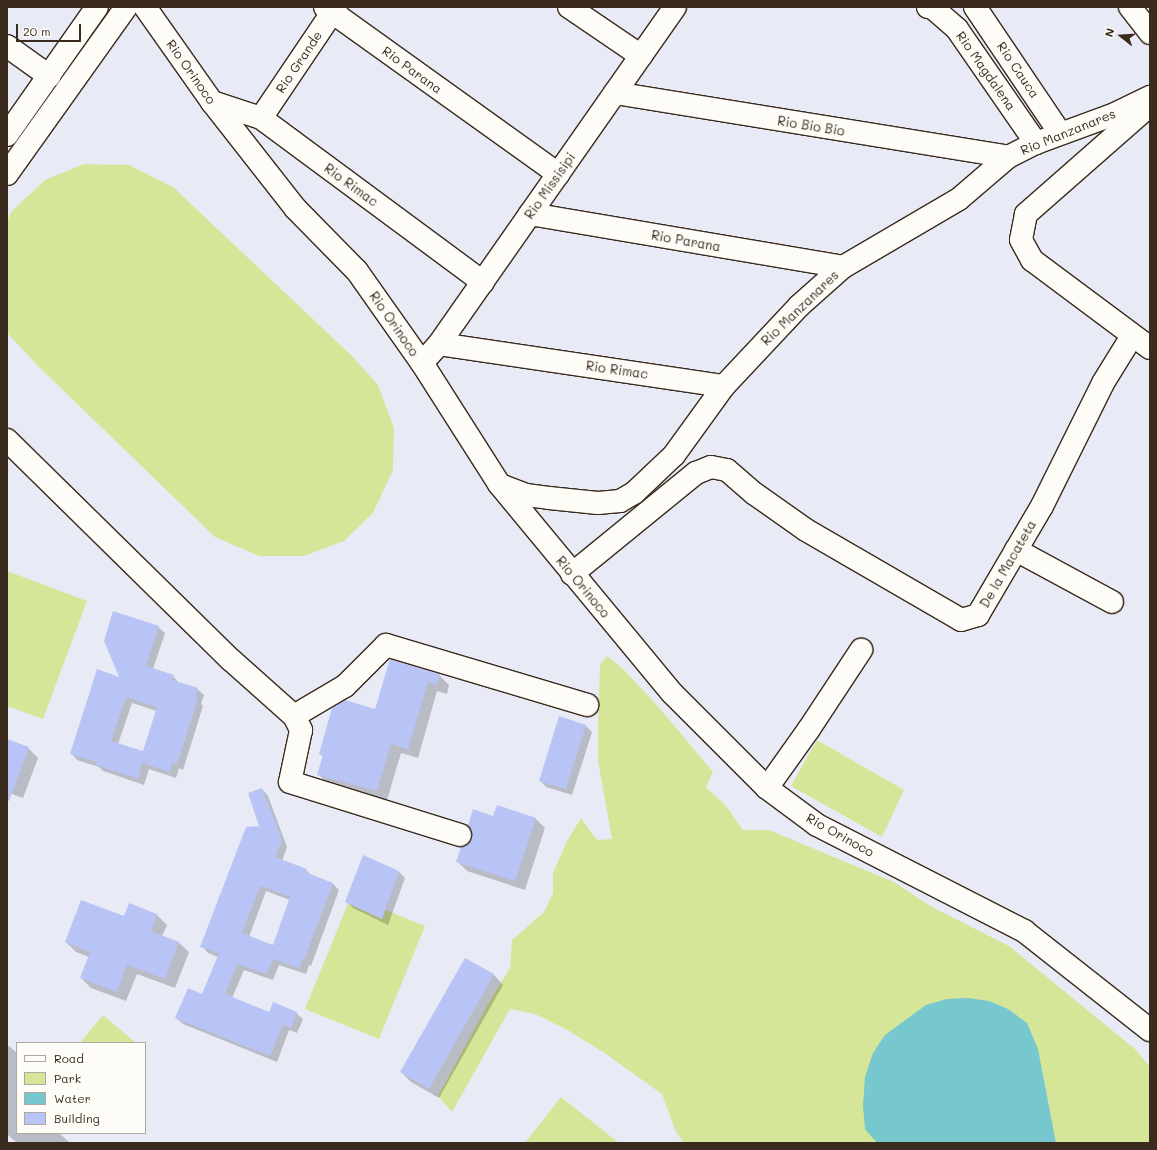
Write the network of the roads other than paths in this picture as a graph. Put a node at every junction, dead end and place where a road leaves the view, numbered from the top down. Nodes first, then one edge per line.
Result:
1 (97, 7) edge
2 (126, 7) edge
3 (569, 7) edge
4 (675, 7) edge
5 (928, 7) edge
6 (975, 7) edge
7 (1130, 7) edge
8 (331, 9) edge
9 (156, 12) edge
10 (1150, 33) edge
11 (7, 46) edge
12 (641, 56) junction
13 (49, 76) junction
14 (615, 93) junction
15 (1150, 97) edge
16 (212, 102) junction
17 (1150, 105) edge
18 (261, 118) junction
19 (1060, 133) junction
20 (7, 134) edge
21 (1036, 142) junction
22 (1008, 157) junction
23 (7, 174) edge
24 (558, 174) junction
25 (530, 214) junction
26 (843, 267) junction
27 (483, 282) junction
28 (1132, 336) junction
29 (439, 344) junction
30 (1150, 348) edge
31 (422, 363) junction
32 (724, 386) junction
33 (7, 440) edge
34 (499, 484) junction
35 (1016, 550) junction
36 (572, 574) junction
37 (1112, 602) dead end
38 (861, 650) dead end
39 (587, 704) dead end
40 (294, 716) junction
41 (767, 788) junction
42 (460, 835) dead end
43 (1150, 1030) edge

1 - 13 street
2 - 23 street
3 - 12 street
4 - 12 street, Rio Missisipi
5 - 21 street, Rio Magdalena
6 - 19 street, Rio Cauca
7 - 10 street
8 - 18 street, Rio Grande
8 - 24 street, Rio Parana
9 - 16 street, Rio Orinoco
11 - 13 street
12 - 14 street, Rio Missisipi
13 - 20 street
14 - 22 street, Rio Bio Bio
14 - 24 street, Rio Missisipi
15 - 19 street, Rio Manzanares
16 - 18 street, Rio Rimac
16 - 31 street, Rio Orinoco
17 - 28 street
18 - 27 street, Rio Rimac
19 - 21 street, Rio Manzanares
21 - 22 street, Rio Manzanares
22 - 26 street, Rio Manzanares
24 - 25 street, Rio Missisipi
25 - 26 street, Rio Parana
25 - 27 street, Rio Missisipi
26 - 32 street, Rio Manzanares
27 - 29 street, Rio Missisipi
28 - 30 street
28 - 35 street, De la Macateta
29 - 31 street, Rio Missisipi
29 - 32 street, Rio Rimac
31 - 34 street, Rio Orinoco
32 - 34 street, Rio Manzanares
33 - 40 street
34 - 36 street, Rio Orinoco
35 - 36 street, De la Macateta
35 - 37 street
36 - 41 street, Rio Orinoco
38 - 41 street
39 - 40 street
40 - 42 street
41 - 43 street, Rio Orinoco

